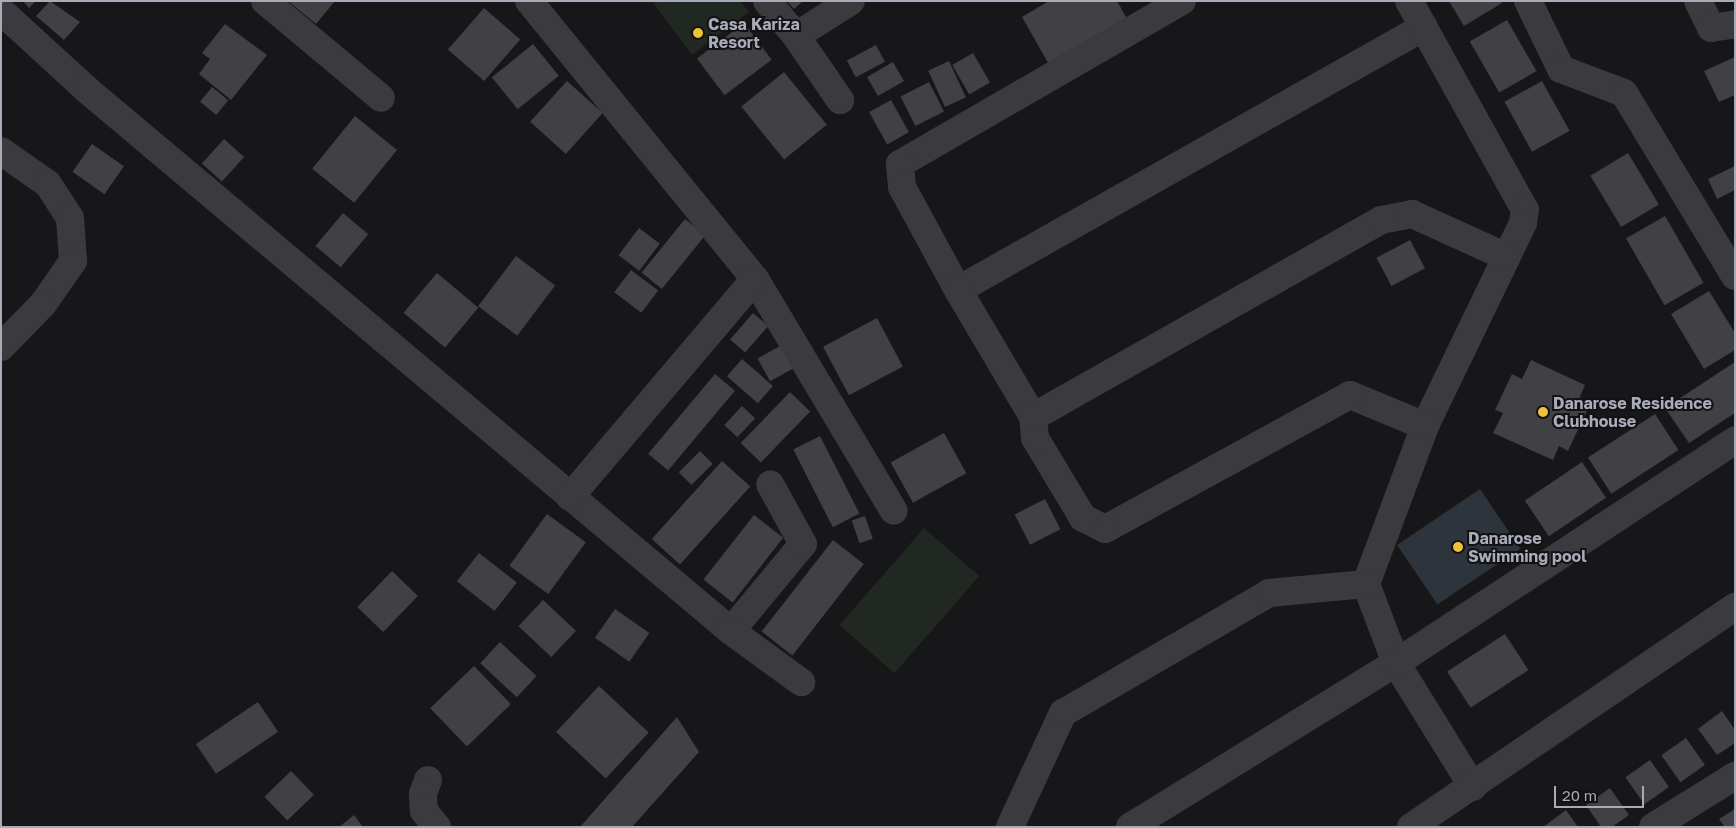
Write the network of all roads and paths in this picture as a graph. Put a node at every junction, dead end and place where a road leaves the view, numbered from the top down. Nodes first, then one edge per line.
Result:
1 (265, 1) edge
2 (530, 1) edge
3 (766, 1) edge
4 (851, 1) edge
5 (1182, 1) edge
6 (1409, 1) edge
7 (1528, 1) edge
8 (1698, 1) edge
9 (1, 11) edge
10 (1735, 24) edge
11 (1424, 27) junction
12 (796, 36) junction
13 (381, 98) dead end
14 (840, 100) dead end
15 (1, 150) edge
16 (1507, 257) junction
17 (1735, 276) edge
18 (755, 279) junction
19 (958, 290) junction
20 (1, 347) edge
21 (1034, 417) junction
22 (1425, 426) junction
23 (1735, 440) edge
24 (770, 484) dead end
25 (570, 497) junction
26 (894, 511) dead end
27 (1366, 584) junction
28 (1735, 607) edge
29 (731, 631) junction
30 (1396, 663) junction
31 (800, 682) dead end
32 (1735, 776) edge
33 (428, 780) dead end
34 (1473, 786) junction
35 (437, 827) edge
36 (1010, 827) edge
37 (1130, 827) edge
38 (1410, 827) edge
39 (1653, 827) edge

1 - 13 street
2 - 18 street
3 - 12 street
4 - 12 street
5 - 19 street
6 - 11 street
7 - 17 street
8 - 10 street
9 - 25 street
11 - 16 street
11 - 19 street
12 - 14 street
15 - 20 street
16 - 21 street
16 - 22 street
18 - 25 street
18 - 26 street
19 - 21 street
21 - 22 street
22 - 27 street
23 - 30 street
24 - 29 street
25 - 29 street
27 - 30 street
27 - 36 street
28 - 34 street
29 - 31 street
30 - 34 street
30 - 37 street
32 - 39 street
33 - 35 street
34 - 38 street

